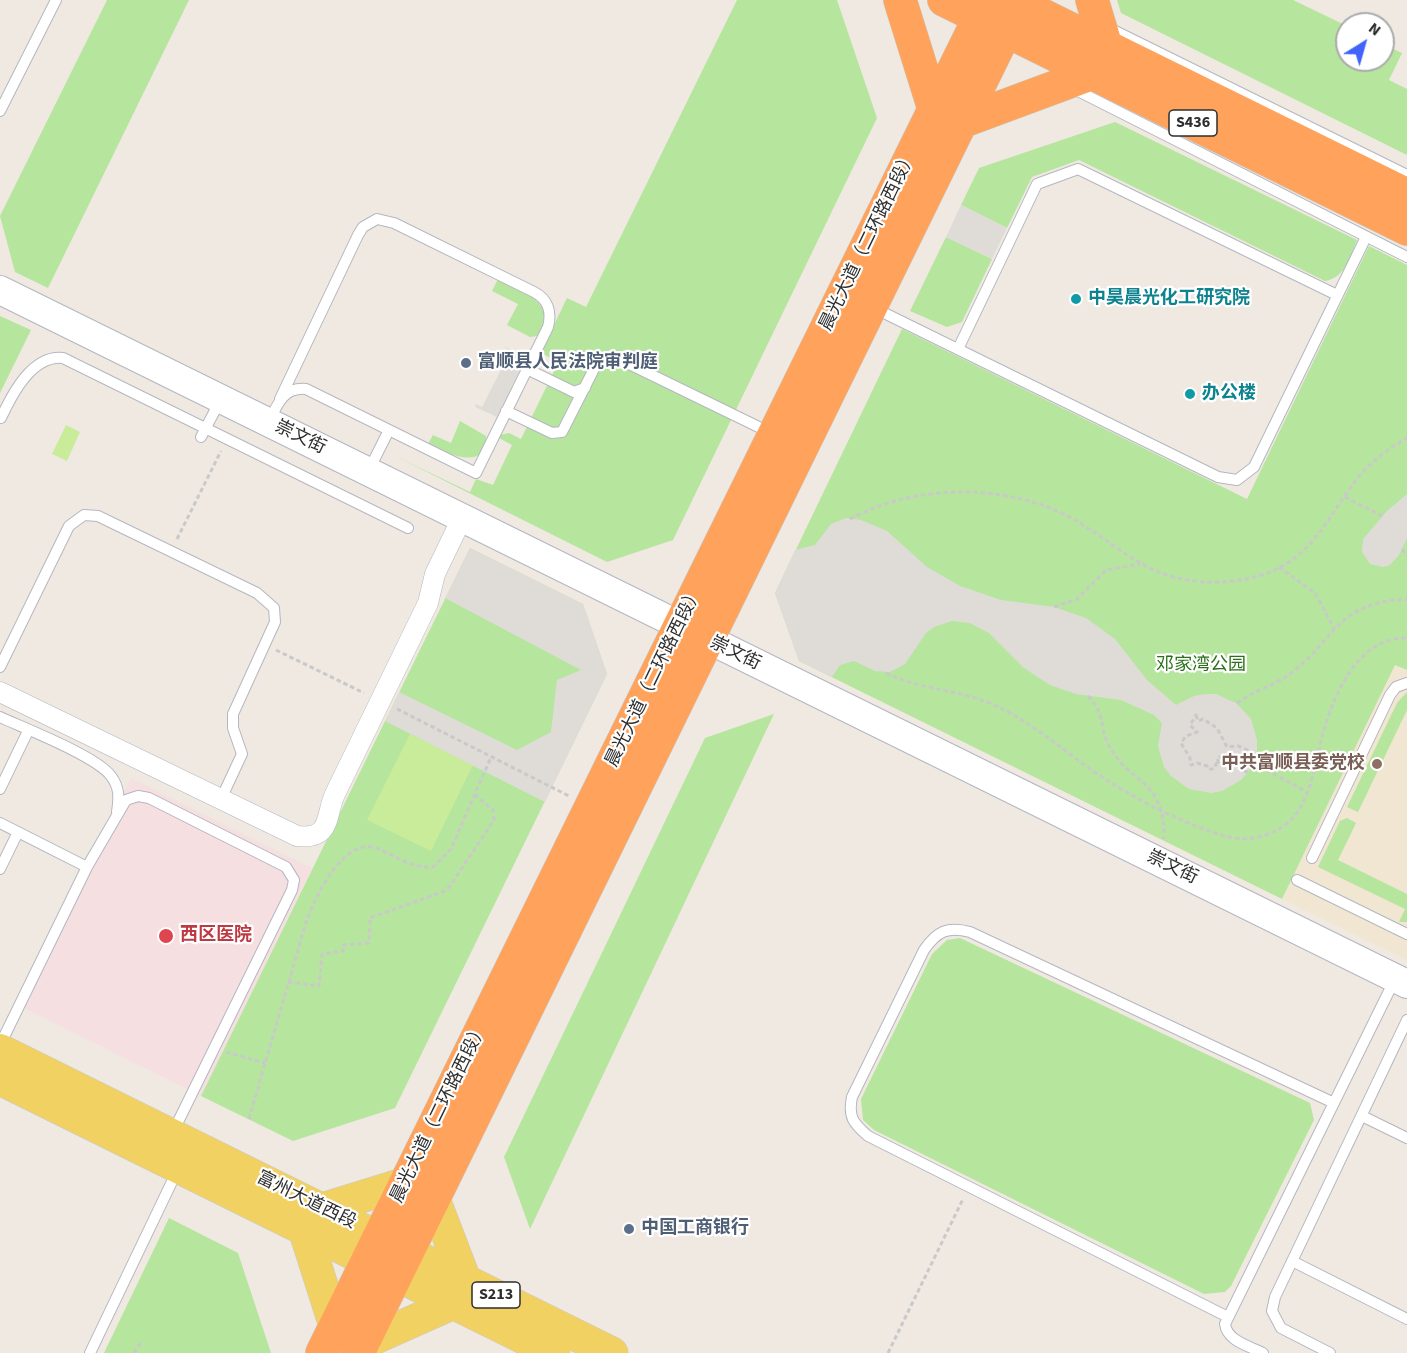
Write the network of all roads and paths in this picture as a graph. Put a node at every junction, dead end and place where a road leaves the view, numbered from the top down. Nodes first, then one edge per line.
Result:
1 (56, 0) edge
2 (944, 0) edge
3 (898, 1) edge
4 (1004, 9) edge
5 (1091, 45) edge
6 (0, 111) edge
7 (948, 115) junction
8 (1407, 175) edge
9 (1407, 195) edge
10 (1407, 229) edge
11 (1365, 237) junction
12 (1407, 257) edge
13 (0, 290) edge
14 (1337, 296) junction
15 (871, 307) junction
16 (958, 350) junction
17 (296, 362) junction
18 (527, 369) junction
19 (585, 388) junction
20 (306, 389) junction
21 (221, 399) junction
22 (274, 411) junction
23 (507, 411) junction
24 (1, 418) edge
25 (389, 430) junction
26 (204, 433) junction
27 (774, 435) junction
28 (227, 438) junction
29 (1407, 438) edge
30 (368, 471) junction
31 (1345, 497) junction
32 (1382, 516) dead end
33 (462, 518) junction
34 (850, 519) dead end
35 (408, 528) dead end
36 (1402, 549) dead end
37 (171, 551) junction
38 (1407, 556) edge
39 (1142, 564) junction
40 (1279, 567) junction
41 (1407, 599) edge
42 (1054, 607) dead end
43 (1334, 628) junction
44 (693, 634) junction
45 (1407, 638) edge
46 (266, 645) junction
47 (0, 667) edge
48 (886, 673) dead end
49 (1407, 682) edge
50 (0, 692) edge
51 (1088, 696) dead end
52 (380, 701) junction
53 (1237, 704) dead end
54 (0, 717) edge
55 (28, 730) junction
56 (1224, 742) joint
57 (491, 757) junction
58 (1253, 763) dead end
59 (0, 789) edge
60 (1309, 793) junction
61 (474, 794) junction
62 (221, 799) junction
63 (591, 807) junction
64 (1161, 811) junction
65 (117, 812) junction
66 (0, 823) edge
67 (18, 832) junction
68 (1164, 841) dead end
69 (1312, 858) dead end
70 (87, 867) junction
71 (0, 869) edge
72 (1297, 880) dead end
73 (1407, 934) edge
74 (1401, 981) edge
75 (288, 982) junction
76 (1407, 1020) edge
77 (0, 1045) edge
78 (214, 1048) junction
79 (0, 1050) edge
80 (265, 1063) junction
81 (0, 1079) edge
82 (1334, 1103) junction
83 (1362, 1116) junction
84 (249, 1119) dead end
85 (171, 1135) junction
86 (1407, 1138) edge
87 (179, 1168) junction
88 (406, 1182) junction
89 (969, 1186) junction
90 (434, 1199) junction
91 (313, 1219) junction
92 (373, 1249) junction
93 (1292, 1261) junction
94 (402, 1263) junction
95 (459, 1292) junction
96 (1228, 1317) junction
97 (1407, 1319) edge
98 (142, 1340) dead end
99 (328, 1340) edge
100 (361, 1348) edge
101 (90, 1353) edge
102 (135, 1353) edge
103 (554, 1353) edge
104 (612, 1353) edge
105 (888, 1353) edge
106 (1263, 1353) edge
107 (1330, 1353) edge

1 - 6 lane
2 - 4 highway, S436
3 - 7 highway
4 - 5 highway, S436
4 - 7 highway, 晨光大道（二环路西段）
5 - 7 highway
5 - 8 lane
5 - 9 highway, S436
5 - 10 highway, S436
5 - 11 lane
7 - 15 highway, 晨光大道（二环路西段）
7 - 27 highway, 晨光大道（二环路西段）
11 - 12 lane
11 - 14 lane
13 - 21 street, 崇文街
14 - 16 lane
14 - 16 lane
15 - 16 lane
15 - 44 highway, 晨光大道（二环路西段）
17 - 18 lane
17 - 20 lane
17 - 22 lane
18 - 19 lane
18 - 23 lane
19 - 23 lane
19 - 27 lane
20 - 22 lane
20 - 25 lane
21 - 22 street, 崇文街
21 - 26 lane
22 - 30 street, 崇文街
23 - 25 lane
24 - 26 lane
25 - 30 lane
26 - 28 lane
27 - 44 highway, 晨光大道（二环路西段）
28 - 35 lane
28 - 37 path
29 - 31 path
30 - 33 street, 崇文街
31 - 32 path
31 - 40 path
33 - 44 street, 崇文街
33 - 52 street
34 - 39 path
36 - 38 path
37 - 46 lane
37 - 47 lane
39 - 40 path
39 - 42 path
40 - 43 path
41 - 43 path
43 - 53 path
44 - 63 highway, 晨光大道（二环路西段）
44 - 74 street, 崇文街
44 - 90 highway, 晨光大道（二环路西段）
45 - 60 path
46 - 52 path
46 - 62 lane
48 - 64 path
49 - 69 lane
50 - 62 street
51 - 64 path
52 - 57 path
52 - 62 street
54 - 55 lane
55 - 59 lane
55 - 65 lane
56 - 56 path
57 - 61 path
57 - 63 path
58 - 60 path
60 - 64 path
61 - 75 path
61 - 75 path
63 - 88 highway, 晨光大道（二环路西段）
64 - 68 path
65 - 70 lane
65 - 78 lane
66 - 67 lane
67 - 70 lane
67 - 71 lane
70 - 77 lane
72 - 73 lane
74 - 82 lane
75 - 80 path
76 - 83 lane
78 - 80 path
78 - 85 lane
79 - 85 main road, 富州大道西段
80 - 84 path
81 - 87 main road, 富州大道西段
82 - 89 lane
82 - 96 lane
83 - 86 lane
83 - 93 lane
85 - 91 main road, 富州大道西段
87 - 91 main road, 富州大道西段
87 - 101 lane
88 - 91 main road
88 - 92 highway, 晨光大道（二环路西段）
89 - 96 lane
89 - 105 path
90 - 94 highway, 晨光大道（二环路西段）
90 - 95 main road
91 - 92 main road, 富州大道西段
91 - 99 main road
92 - 94 main road, 富州大道西段 / S213
92 - 99 highway, 晨光大道（二环路西段）
93 - 97 lane
93 - 107 lane
94 - 95 main road, 富州大道西段 / S213
94 - 100 highway, 晨光大道（二环路西段）
95 - 100 main road
95 - 103 main road, 富州大道西段 / S213
95 - 104 main road, 富州大道西段 / S213
96 - 106 lane
98 - 102 path

